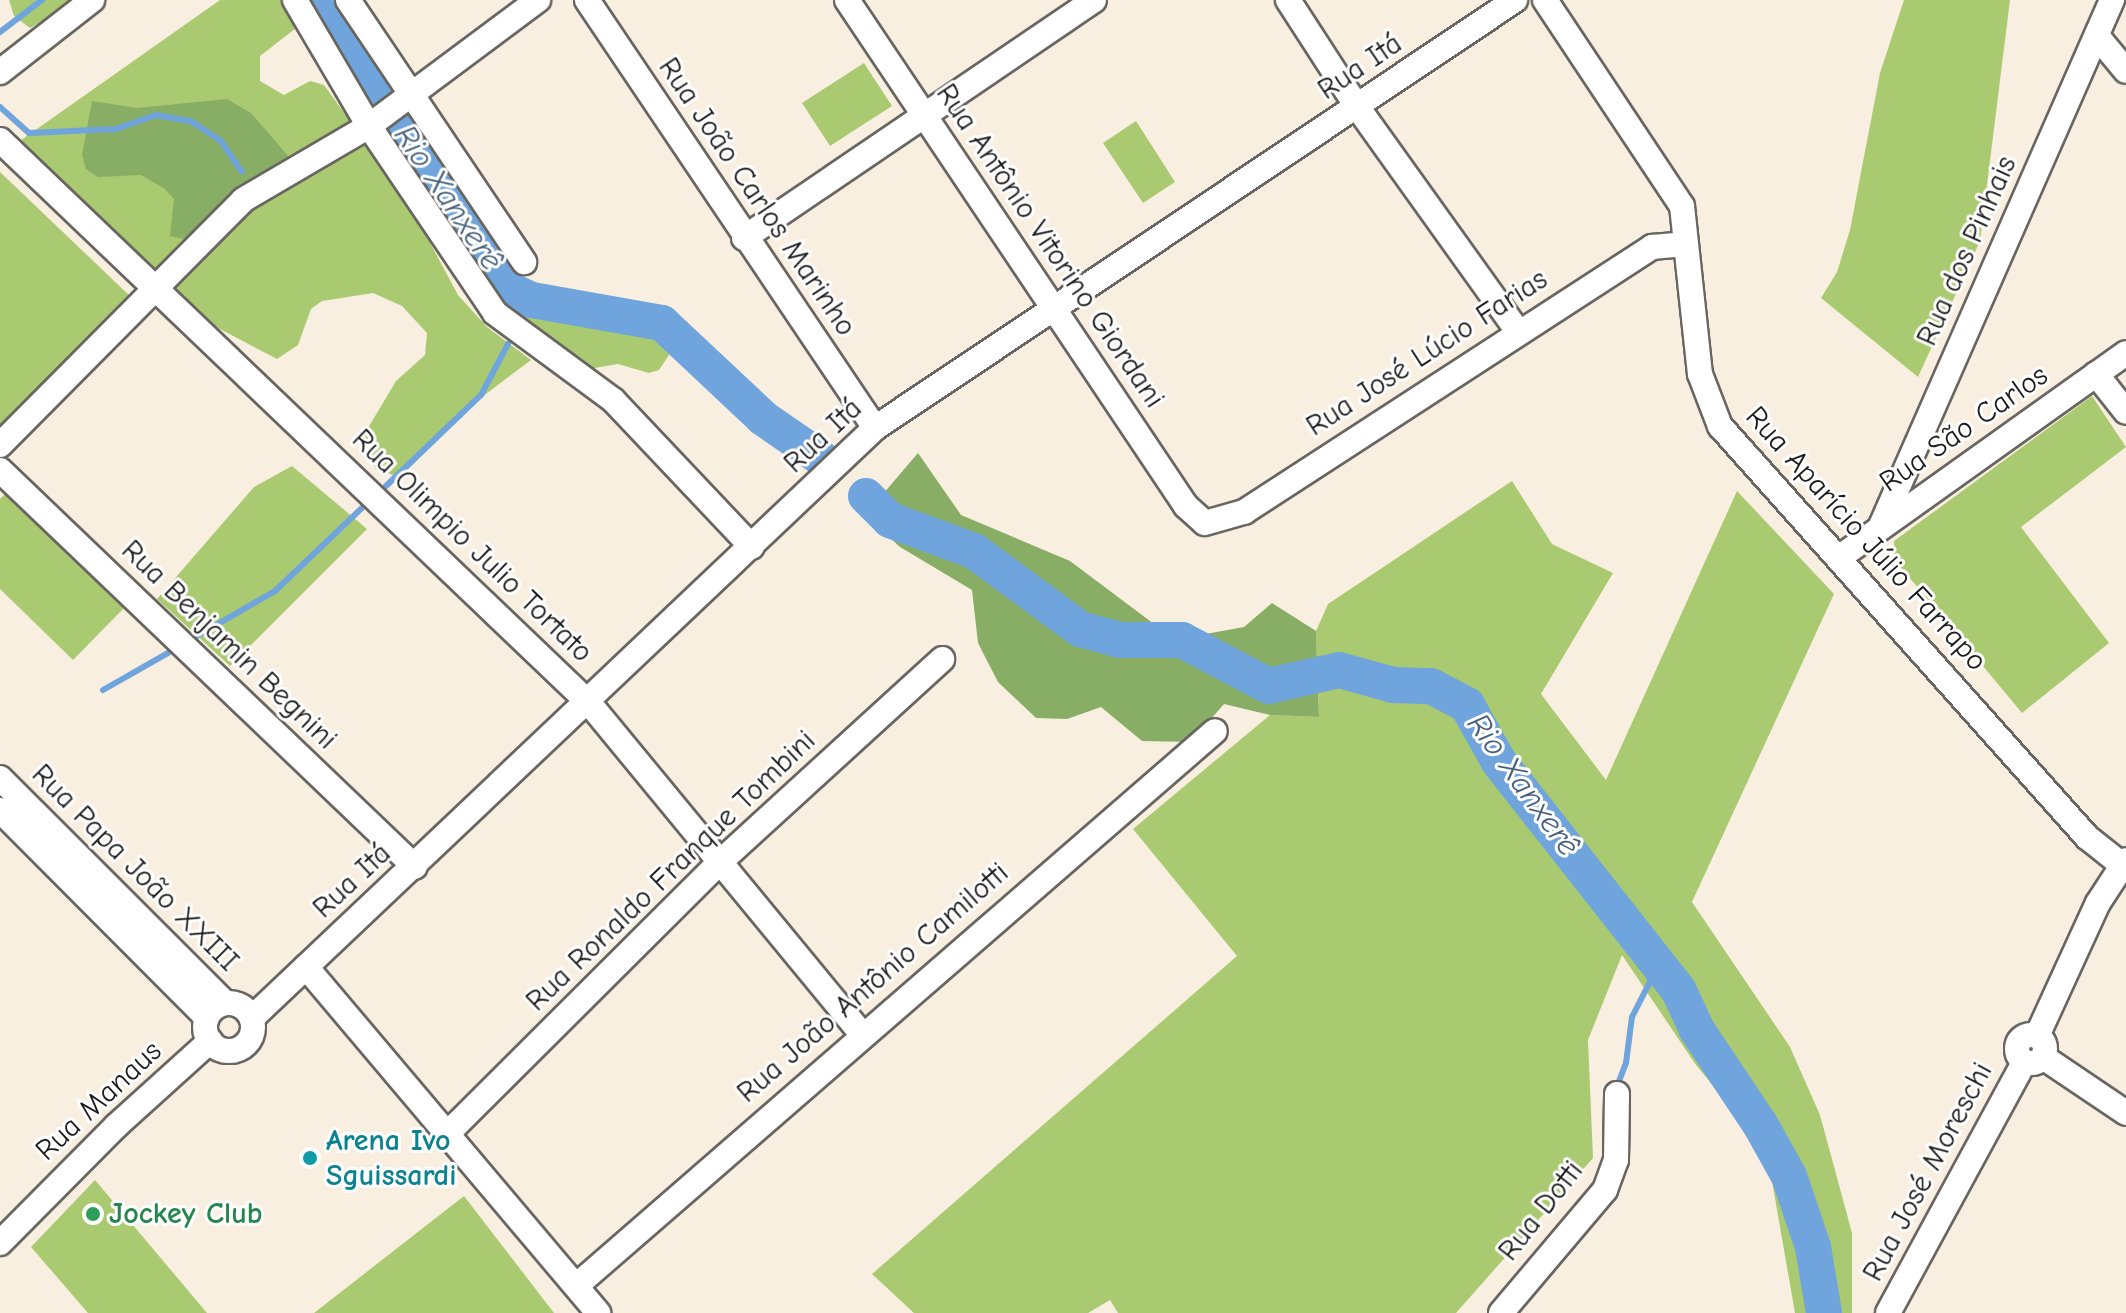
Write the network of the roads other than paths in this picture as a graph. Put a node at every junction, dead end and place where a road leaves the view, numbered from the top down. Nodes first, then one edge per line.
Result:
1 (92, 0) edge
2 (295, 0) edge
3 (348, 0) edge
4 (538, 0) edge
5 (587, 0) edge
6 (847, 0) edge
7 (1094, 0) edge
8 (1288, 0) edge
9 (1515, 0) edge
10 (1545, 0) edge
11 (2112, 0) edge
12 (2097, 36) junction
13 (2126, 71) edge
14 (0, 72) edge
15 (1358, 108) junction
16 (392, 109) junction
17 (924, 118) junction
18 (0, 140) edge
19 (744, 238) junction
20 (1685, 244) junction
21 (524, 262) dead end
22 (154, 287) junction
23 (1053, 306) junction
24 (1517, 330) junction
25 (2126, 353) edge
26 (2096, 374) junction
27 (2126, 412) edge
28 (875, 428) junction
29 (0, 445) edge
30 (0, 470) edge
31 (1205, 523) joint
32 (1880, 528) junction
33 (752, 547) junction
34 (1840, 557) junction
35 (942, 659) dead end
36 (589, 703) junction
37 (1215, 731) dead end
38 (2, 784) edge
39 (0, 810) edge
40 (720, 862) junction
41 (2124, 863) edge
42 (415, 867) junction
43 (108, 900) junction
44 (306, 967) junction
45 (252, 1018) junction
46 (214, 1021) junction
47 (862, 1034) junction
48 (2034, 1052) junction
49 (1617, 1094) dead end
50 (2126, 1113) edge
51 (448, 1133) junction
52 (0, 1243) edge
53 (576, 1286) junction
54 (598, 1313) edge
55 (1501, 1313) edge
56 (1888, 1313) edge

1 - 14 street
2 - 16 street
3 - 16 street
4 - 16 street
5 - 19 street, Rua João Carlos Marinho
6 - 17 street, Rua Antônio Vitorino Giordani
7 - 17 street
8 - 15 street
9 - 15 street, Rua Itá
10 - 20 street, Rua Aparício Júlio Farrapo
11 - 12 street, Rua dos Pinhais
12 - 13 street
12 - 32 street, Rua dos Pinhais
15 - 23 street, Rua Itá
15 - 24 street
16 - 21 street
16 - 22 street
16 - 33 street
17 - 19 street
17 - 23 street, Rua Antônio Vitorino Giordani
18 - 22 street, Rua Olimpio Julio Tortato
19 - 28 street, Rua João Carlos Marinho
20 - 24 street, Rua José Lúcio Farias
20 - 34 street, Rua Aparício Júlio Farrapo
22 - 29 street
22 - 36 street, Rua Olimpio Julio Tortato
23 - 28 street, Rua Itá
23 - 31 street, Rua Antônio Vitorino Giordani
24 - 31 street, Rua José Lúcio Farias
25 - 26 street, Rua São Carlos
26 - 27 street
26 - 32 street, Rua São Carlos
28 - 33 street, Rua Itá
30 - 42 street, Rua Benjamin Begnini
32 - 34 street, Rua São Carlos
33 - 36 street, Rua Itá
34 - 41 street, Rua Aparício Júlio Farrapo
35 - 40 street, Rua Ronaldo Franque Tombini
36 - 40 street, Rua Olimpio Julio Tortato
36 - 42 street, Rua Itá
37 - 47 street, Rua João Antônio Camilotti
38 - 43 street, Rua Papa João XXIII
39 - 43 street, Rua Papa João XXIII
40 - 47 street, Rua Olimpio Julio Tortato
40 - 51 street, Rua Ronaldo Franque Tombini
41 - 48 street, Rua José Moreschi
42 - 44 street, Rua Itá
43 - 46 street, Rua Papa João XXIII
44 - 45 street, Rua Itá
44 - 51 street
45 - 46 street
45 - 46 street
46 - 52 street, Rua Manaus
47 - 53 street, Rua João Antônio Camilotti
48 - 50 street
48 - 56 street, Rua José Moreschi
49 - 55 street, Rua Dotti
51 - 53 street
53 - 54 street

